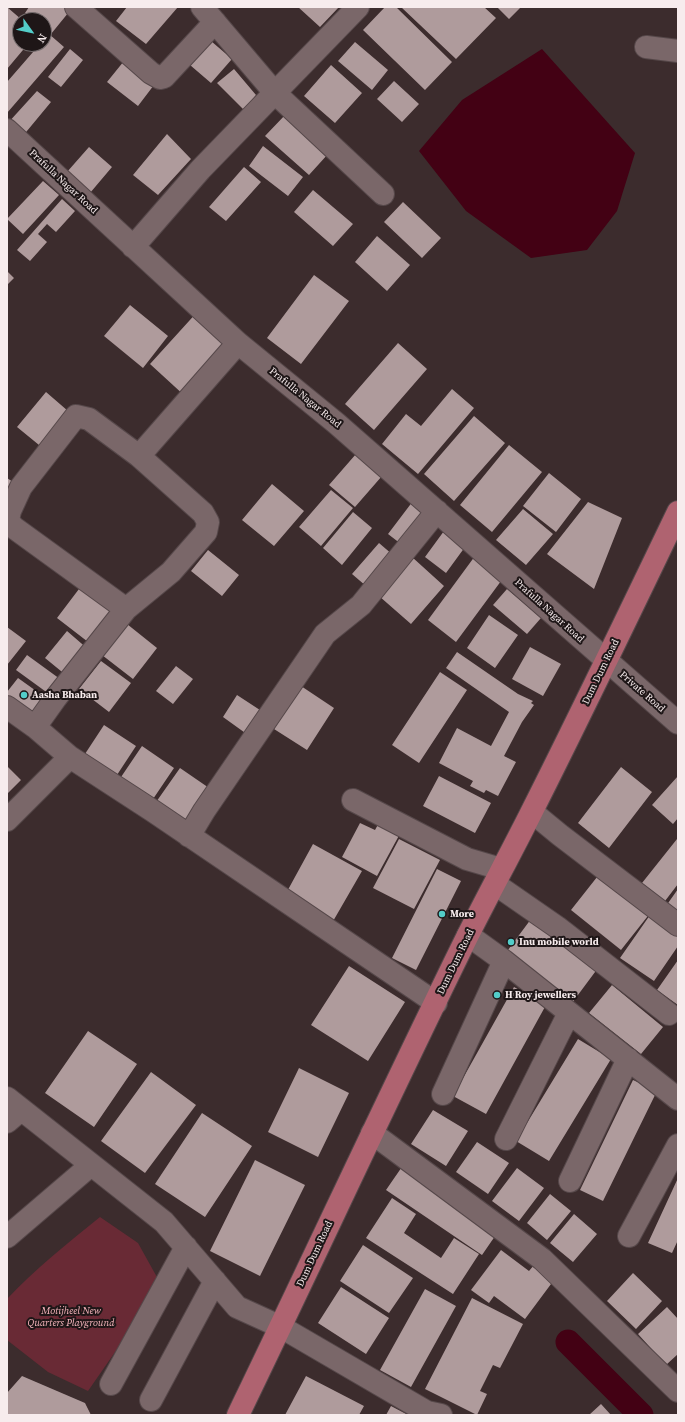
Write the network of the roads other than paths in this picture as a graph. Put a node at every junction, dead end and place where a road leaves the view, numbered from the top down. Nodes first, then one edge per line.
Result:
1 (76, 7) edge
2 (358, 7) edge
3 (209, 14) edge
4 (646, 47) dead end
5 (678, 51) edge
6 (275, 93) junction
7 (7, 130) edge
8 (383, 194) dead end
9 (133, 247) junction
10 (238, 343) junction
11 (139, 456) junction
12 (437, 511) junction
13 (678, 512) edge
14 (126, 609) junction
15 (606, 661) junction
16 (7, 707) edge
17 (678, 723) edge
18 (35, 727) junction
19 (70, 757) junction
20 (353, 800) dead end
21 (532, 812) junction
22 (7, 820) edge
23 (189, 836) junction
24 (498, 876) junction
25 (678, 925) edge
26 (468, 935) junction
27 (504, 961) junction
28 (436, 1003) junction
29 (569, 1013) junction
30 (669, 1014) dead end
31 (628, 1059) junction
32 (443, 1094) dead end
33 (678, 1099) edge
34 (12, 1110) edge
35 (372, 1133) junction
36 (506, 1139) dead end
37 (678, 1145) edge
38 (91, 1165) junction
39 (570, 1181) dead end
40 (629, 1236) dead end
41 (7, 1237) edge
42 (186, 1248) junction
43 (215, 1281) junction
44 (281, 1327) junction
45 (111, 1384) dead end
46 (678, 1391) edge
47 (151, 1400) dead end
48 (238, 1415) edge
49 (441, 1415) edge

1 - 3 street
2 - 6 street
3 - 6 street
4 - 5 street
6 - 8 street
6 - 9 street
7 - 9 street, Prafulla Nagar Road
9 - 10 street, Prafulla Nagar Road
10 - 11 street
10 - 12 street, Prafulla Nagar Road
11 - 14 street
11 - 14 street
12 - 15 street, Prafulla Nagar Road
12 - 23 street
13 - 15 main road, Dum Dum Road
14 - 18 street
15 - 17 street, Private Road
15 - 21 main road, Dum Dum Road
16 - 18 street
18 - 19 street
19 - 22 street
19 - 23 street
20 - 24 street
21 - 24 main road, Dum Dum Road
21 - 25 street
23 - 28 street
24 - 26 main road, Dum Dum Road
24 - 30 street
26 - 27 street
26 - 28 main road, Dum Dum Road
27 - 29 street
27 - 32 street
28 - 35 main road, Dum Dum Road
29 - 31 street
29 - 36 street
31 - 33 street
31 - 39 street
34 - 38 street
35 - 44 main road, Dum Dum Road
35 - 46 street
37 - 40 street
38 - 41 street
38 - 42 street
42 - 43 street
42 - 45 street
43 - 44 street
43 - 47 street
44 - 48 main road, Dum Dum Road
44 - 49 street

